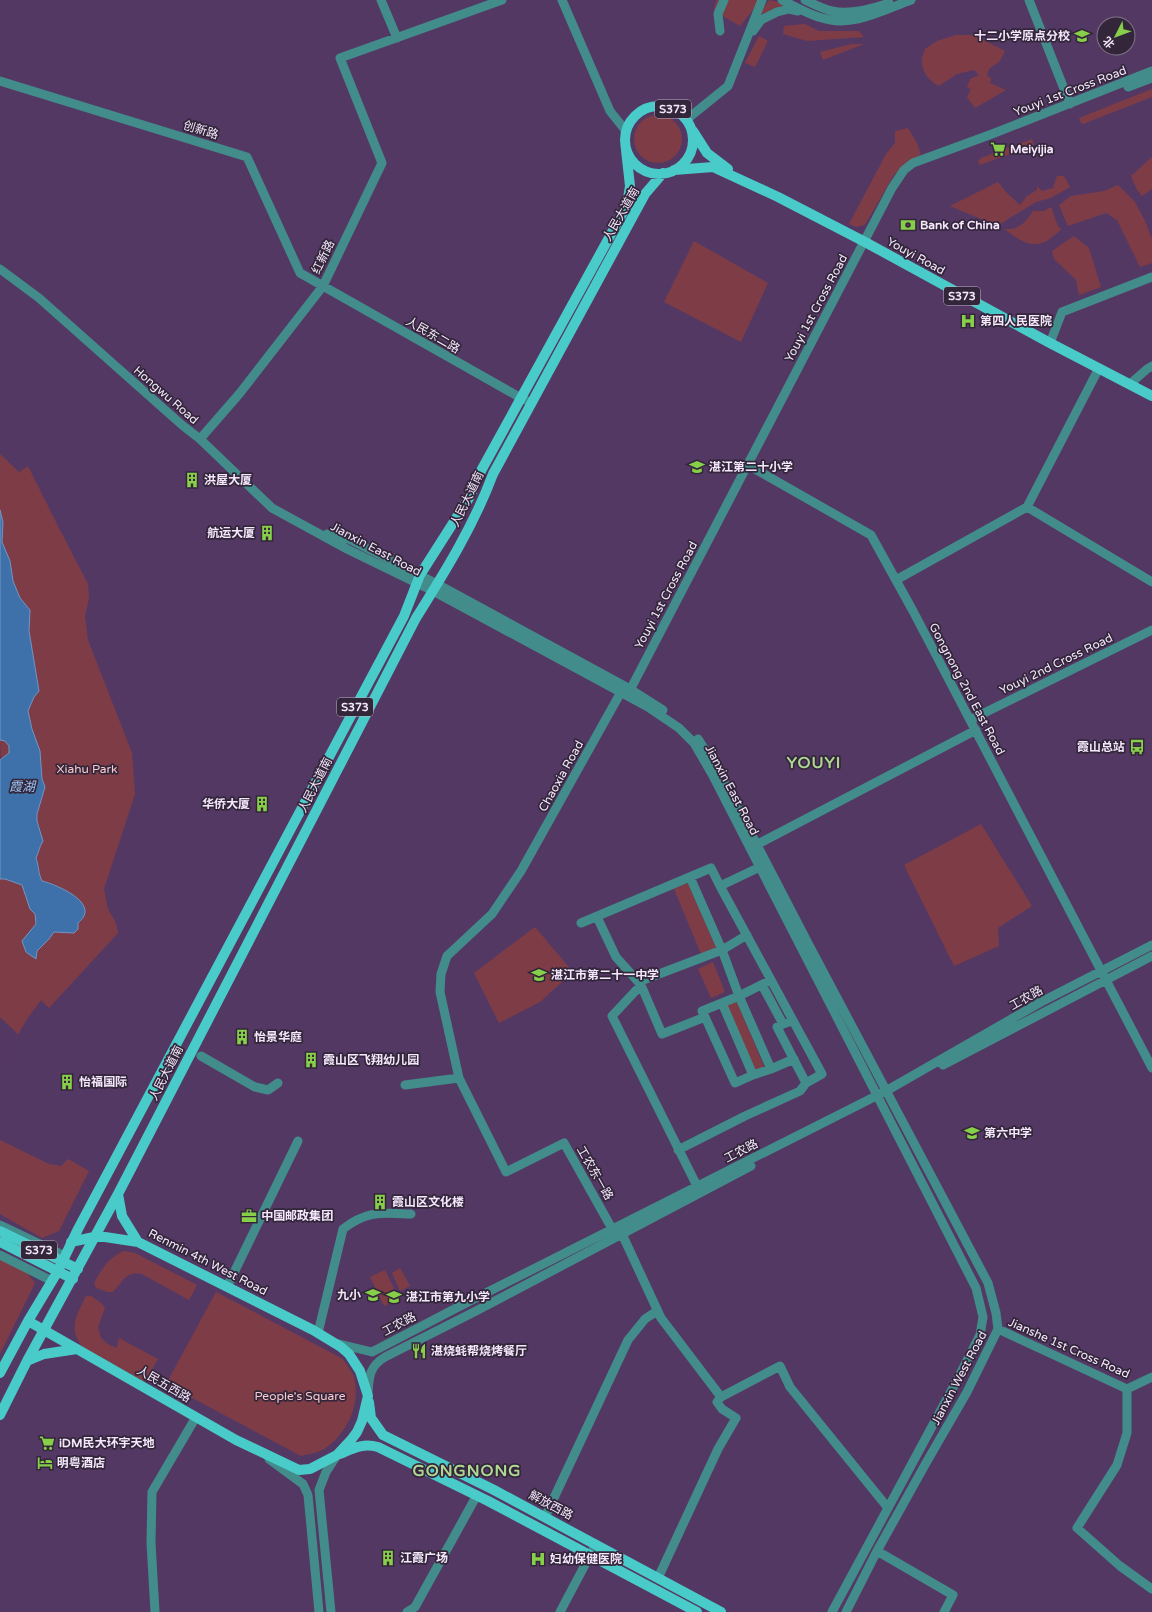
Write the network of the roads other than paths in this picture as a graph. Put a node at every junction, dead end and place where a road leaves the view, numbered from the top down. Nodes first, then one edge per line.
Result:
1 (381, 0) edge
2 (502, 0) edge
3 (562, 0) edge
4 (724, 0) edge
5 (762, 0) edge
6 (782, 0) edge
7 (805, 0) edge
8 (897, 0) edge
9 (911, 0) edge
10 (1029, 0) edge
11 (808, 14) junction
12 (720, 31) dead end
13 (397, 38) junction
14 (748, 38) junction
15 (1152, 71) edge
16 (1152, 78) edge
17 (0, 81) edge
18 (1070, 104) junction
19 (688, 123) junction
20 (626, 131) junction
21 (626, 150) junction
22 (674, 170) junction
23 (663, 173) junction
24 (773, 194) junction
25 (866, 243) junction
26 (0, 269) edge
27 (1152, 277) edge
28 (322, 286) junction
29 (1050, 343) junction
30 (1152, 366) edge
31 (1099, 368) junction
32 (1130, 384) junction
33 (1152, 396) edge
34 (521, 398) junction
35 (532, 403) junction
36 (200, 439) junction
37 (748, 465) junction
38 (1027, 507) junction
39 (320, 533) joint
40 (418, 580) junction
41 (896, 580) junction
42 (1152, 582) edge
43 (435, 588) junction
44 (1152, 630) edge
45 (626, 692) junction
46 (970, 720) junction
47 (976, 730) junction
48 (758, 844) junction
49 (760, 867) junction
50 (690, 877) junction
51 (720, 886) junction
52 (597, 917) junction
53 (581, 924) dead end
54 (747, 935) junction
55 (1152, 945) edge
56 (722, 950) junction
57 (1152, 956) edge
58 (1102, 971) junction
59 (772, 980) junction
60 (1106, 980) junction
61 (640, 983) junction
62 (762, 984) junction
63 (739, 996) junction
64 (722, 1003) junction
65 (705, 1017) junction
66 (793, 1020) junction
67 (783, 1024) junction
68 (201, 1056) dead end
69 (794, 1059) junction
70 (1152, 1068) edge
71 (771, 1069) junction
72 (753, 1076) junction
73 (459, 1078) junction
74 (278, 1083) dead end
75 (806, 1083) junction
76 (405, 1085) dead end
77 (882, 1092) junction
78 (298, 1141) dead end
79 (678, 1150) junction
80 (697, 1186) junction
81 (118, 1194) junction
82 (411, 1214) dead end
83 (0, 1225) edge
84 (0, 1231) edge
85 (617, 1233) junction
86 (94, 1237) junction
87 (0, 1242) edge
88 (71, 1242) junction
89 (138, 1242) junction
90 (0, 1255) edge
91 (62, 1263) junction
92 (75, 1274) junction
93 (52, 1281) junction
94 (227, 1287) junction
95 (657, 1311) junction
96 (28, 1321) junction
97 (998, 1329) junction
98 (44, 1331) junction
99 (326, 1338) junction
100 (77, 1349) junction
101 (27, 1361) junction
102 (0, 1373) edge
103 (1152, 1376) edge
104 (1128, 1389) junction
105 (368, 1396) junction
106 (721, 1397) junction
107 (0, 1415) edge
108 (196, 1417) junction
109 (236, 1440) junction
110 (337, 1455) junction
111 (477, 1495) junction
112 (888, 1508) junction
113 (545, 1517) junction
114 (596, 1544) junction
115 (877, 1551) junction
116 (590, 1555) junction
117 (658, 1578) junction
118 (1152, 1590) edge
119 (155, 1612) edge
120 (319, 1612) edge
121 (331, 1612) edge
122 (407, 1612) edge
123 (560, 1612) edge
124 (697, 1612) edge
125 (721, 1612) edge
126 (832, 1612) edge
127 (846, 1612) edge
128 (944, 1612) edge

1 - 13 street
2 - 13 street
3 - 20 street
4 - 12 street
5 - 14 street
6 - 11 street
7 - 8 street
9 - 11 street
10 - 18 street
11 - 14 street
13 - 28 street, 红新路
14 - 19 street
15 - 18 street, Youyi 1st Cross Road
16 - 25 street, Youyi 1st Cross Road
17 - 28 street, 创新路
18 - 25 street, Youyi 1st Cross Road
19 - 20 main road, S373
19 - 22 main road, S373
19 - 24 main road, Youyi Road / S373
20 - 21 main road, S373
21 - 23 main road, S373
21 - 34 main road, 人民大道南 / S373
22 - 23 main road, S373
22 - 24 main road, Youyi Road / S373
23 - 35 main road, 人民大道南 / S373
24 - 25 main road, Youyi Road / S373
25 - 29 main road, Youyi Road / S373
25 - 37 street, Youyi 1st Cross Road
26 - 36 street, Hongwu Road
27 - 29 street
28 - 34 street, 人民东二路
28 - 36 street, 红新路
29 - 31 main road, Youyi Road / S373
30 - 32 street
31 - 32 main road, Youyi Road / S373
31 - 38 street
32 - 33 main road, Youyi Road / S373
34 - 35 street, 人民东二路
34 - 40 main road, 人民大道南 / S373
35 - 43 main road, 人民大道南 / S373
36 - 39 street, Hongwu Road
37 - 41 street, Gongnong 2nd East Road
37 - 45 street, Youyi 1st Cross Road
38 - 41 street
38 - 42 street
39 - 40 street, Jianxin East Road
40 - 43 street, Jianxin East Road
40 - 88 main road, 人民大道南 / S373
41 - 46 street, Gongnong 2nd East Road
43 - 45 street, Jianxin East Road
43 - 81 main road, 人民大道南 / S373
44 - 46 street, Youyi 2nd Cross Road
45 - 48 street, Jianxin East Road
45 - 49 street, Jianxin East Road
45 - 73 street, Chaoxia Road
46 - 47 street, Gongnong 2nd East Road
47 - 48 street
47 - 58 street, Gongnong 2nd East Road
48 - 77 street, Jianxin East Road
49 - 51 street
49 - 77 street, Jianxin East Road
50 - 51 street
50 - 52 street
50 - 56 street
51 - 54 street
52 - 53 street
52 - 61 street
54 - 56 street
54 - 59 street
55 - 58 street, 工农路
56 - 61 street
56 - 63 street
57 - 60 street, 工农路
58 - 60 street, Gongnong 2nd East Road
58 - 77 street, 工农路
59 - 62 street
59 - 66 street
60 - 70 street, Gongnong 2nd East Road
60 - 77 street, 工农路
61 - 65 street
61 - 79 street
62 - 63 street
62 - 67 street
63 - 64 street
63 - 71 street
64 - 65 street
64 - 72 street
65 - 72 street
66 - 67 street
66 - 75 street
67 - 69 street
68 - 74 street
69 - 71 street
69 - 75 street
71 - 72 street
73 - 76 street
73 - 85 street, 工农东一路
75 - 79 street
77 - 80 street, 工农路
77 - 85 street, 工农路
77 - 97 street, Jianxin West Road
77 - 112 street, Jianxin West Road
78 - 94 street
79 - 80 street
80 - 85 street, 工农路
81 - 86 main road, 人民大道南 / S373
81 - 89 main road
82 - 99 street
83 - 91 street
84 - 91 main road, S373
85 - 95 street
85 - 99 street, 工农路
85 - 105 street, 工农路
86 - 88 main road, Renmin 4th West Road
86 - 89 main road, Renmin 4th West Road
86 - 92 main road, 人民大道南 / S373
87 - 91 main road, S373
88 - 91 main road, 人民大道南 / S373
89 - 94 main road, Renmin 4th West Road
90 - 93 street
91 - 92 main road, S373
91 - 93 main road, 人民大道南
92 - 98 main road, 人民大道南
93 - 96 main road, 人民大道南
94 - 99 main road, Renmin 4th West Road
95 - 106 street
95 - 113 street
96 - 98 main road, 人民五西路
96 - 102 main road, 人民大道南
97 - 104 street, Jianshe 1st Cross Road
97 - 115 street, Jianxin West Road
98 - 100 main road, 人民五西路
98 - 101 main road, 人民大道南
99 - 105 main road, Renmin 4th West Road
100 - 101 main road
100 - 108 main road, 人民五西路
101 - 107 main road, 人民大道南
103 - 104 street, Jianshe 1st Cross Road
104 - 118 street
105 - 110 main road
105 - 113 main road, 解放西路
106 - 112 street
106 - 117 street
108 - 109 main road, 人民五西路
108 - 119 street
109 - 110 main road, 人民五西路
109 - 120 street
110 - 111 main road
110 - 121 street
111 - 116 main road
111 - 122 street
112 - 126 street, Jianxin West Road
113 - 114 main road, 解放西路
114 - 116 street
114 - 117 main road, 解放西路
115 - 127 street, Jianxin West Road
115 - 128 street
116 - 123 street
116 - 124 main road
117 - 125 main road, 解放西路

